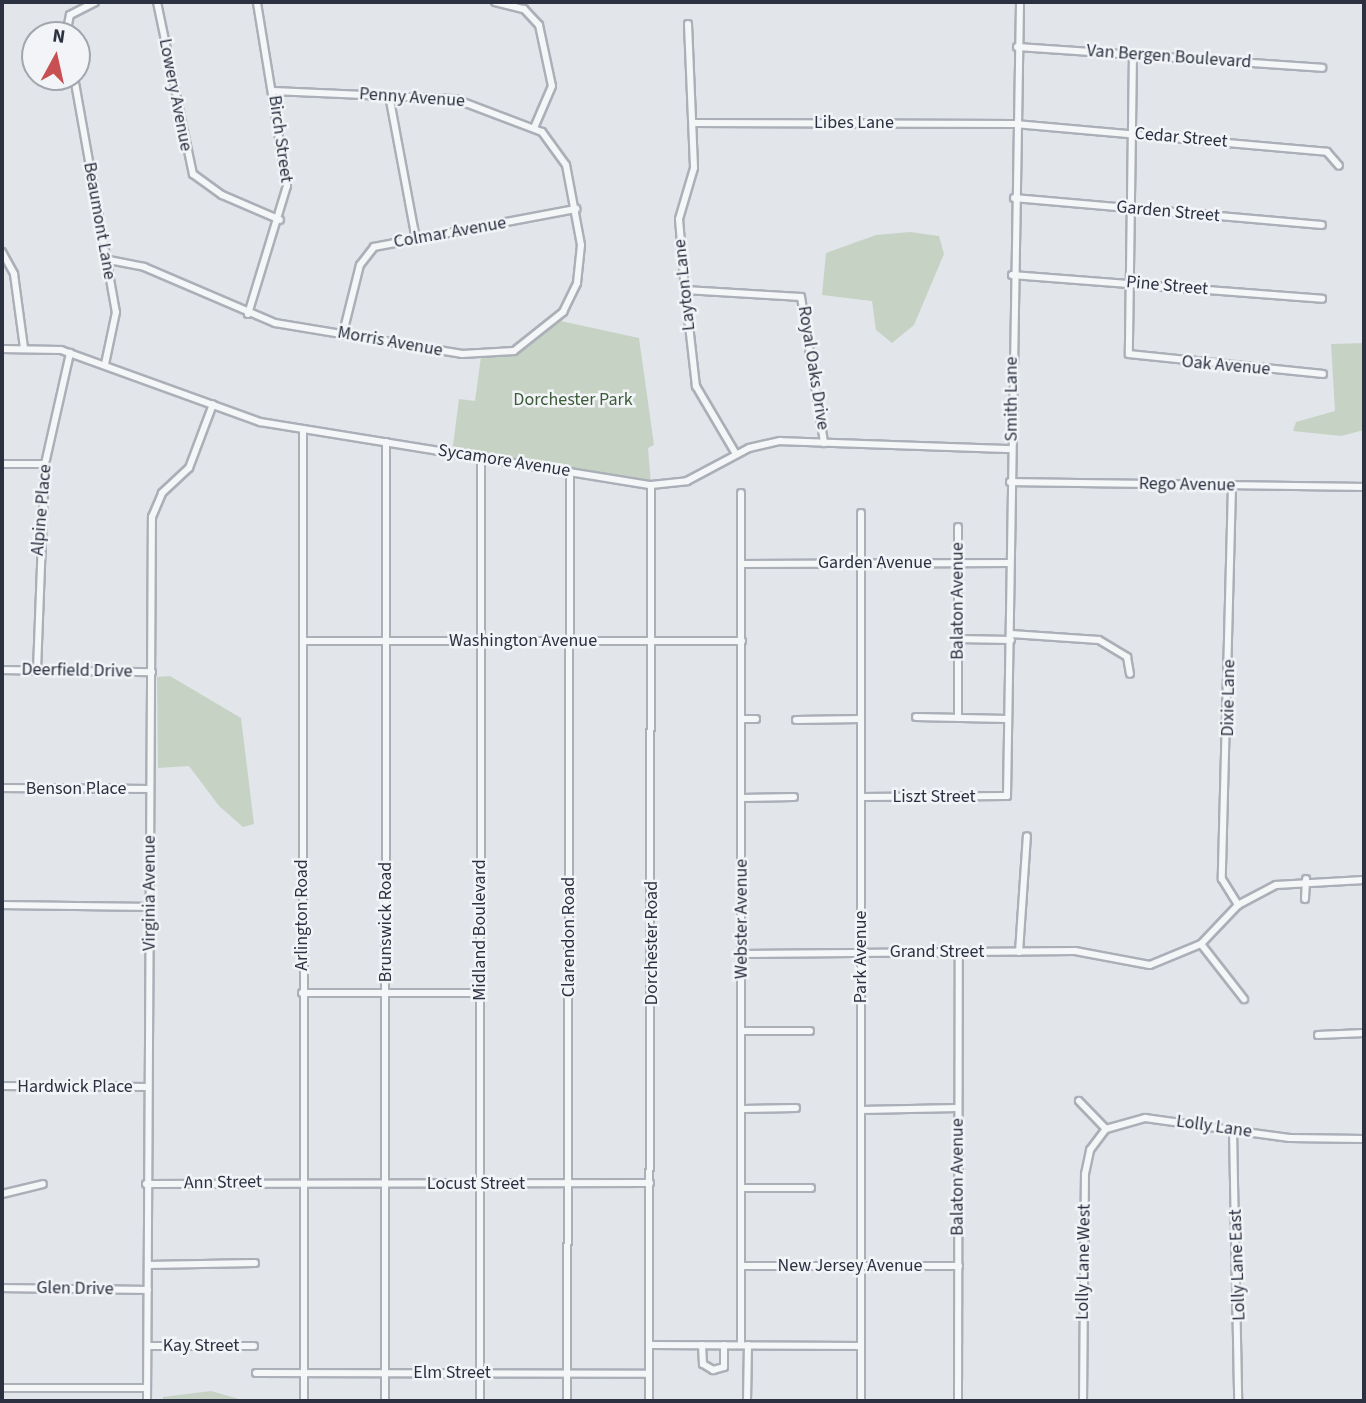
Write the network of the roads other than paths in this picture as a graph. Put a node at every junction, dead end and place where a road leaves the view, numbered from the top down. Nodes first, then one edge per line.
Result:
1 (95, 2) edge
2 (157, 2) edge
3 (257, 2) edge
4 (495, 2) edge
5 (1020, 2) edge
6 (69, 21) edge
7 (688, 24) dead end
8 (1017, 47) junction
9 (1133, 54) junction
10 (1322, 68) dead end
11 (77, 91) edge
12 (273, 91) junction
13 (389, 95) junction
14 (693, 123) junction
15 (1015, 124) junction
16 (534, 128) junction
17 (1132, 133) junction
18 (1339, 166) dead end
19 (1014, 198) junction
20 (1129, 208) junction
21 (576, 209) junction
22 (280, 220) junction
23 (1322, 225) dead end
24 (416, 239) junction
25 (2, 252) edge
26 (108, 260) junction
27 (1012, 275) junction
28 (1128, 283) junction
29 (685, 290) junction
30 (1322, 299) dead end
31 (248, 314) junction
32 (343, 333) junction
33 (24, 348) junction
34 (2, 349) edge
35 (70, 353) junction
36 (105, 364) junction
37 (1323, 374) dead end
38 (214, 404) junction
39 (303, 429) junction
40 (387, 442) junction
41 (824, 443) junction
42 (1011, 449) junction
43 (736, 454) junction
44 (481, 458) junction
45 (2, 464) edge
46 (45, 464) junction
47 (570, 472) junction
48 (1010, 482) junction
49 (651, 485) junction
50 (1232, 486) junction
51 (1364, 487) edge
52 (741, 493) dead end
53 (861, 513) dead end
54 (958, 527) dead end
55 (860, 562) junction
56 (959, 563) junction
57 (1009, 563) junction
58 (742, 564) junction
59 (1011, 637) junction
60 (958, 639) junction
61 (387, 640) junction
62 (480, 640) junction
63 (303, 641) junction
64 (569, 641) junction
65 (652, 641) junction
66 (742, 641) junction
67 (2, 670) edge
68 (37, 670) junction
69 (152, 672) junction
70 (1130, 674) dead end
71 (916, 718) dead end
72 (958, 718) junction
73 (742, 719) junction
74 (756, 719) dead end
75 (861, 719) junction
76 (1007, 719) junction
77 (796, 720) dead end
78 (2, 788) edge
79 (150, 789) junction
80 (1007, 796) joint
81 (794, 797) dead end
82 (861, 797) junction
83 (742, 798) junction
84 (1027, 836) dead end
85 (1306, 879) junction
86 (1364, 880) edge
87 (1306, 899) dead end
88 (2, 905) edge
89 (1238, 905) junction
90 (150, 907) junction
91 (1201, 944) junction
92 (862, 952) junction
93 (1019, 952) junction
94 (958, 953) junction
95 (742, 954) junction
96 (302, 993) junction
97 (480, 993) junction
98 (385, 994) junction
99 (1244, 999) dead end
100 (743, 1031) junction
101 (810, 1031) dead end
102 (1364, 1033) edge
103 (1318, 1035) dead end
104 (2, 1086) edge
105 (148, 1087) junction
106 (1079, 1101) dead end
107 (796, 1108) dead end
108 (958, 1108) junction
109 (743, 1109) junction
110 (862, 1110) junction
111 (1106, 1129) junction
112 (1233, 1130) junction
113 (1364, 1139) edge
114 (301, 1182) junction
115 (567, 1183) junction
116 (650, 1183) junction
117 (43, 1184) dead end
118 (146, 1184) junction
119 (385, 1184) junction
120 (480, 1184) junction
121 (742, 1188) junction
122 (811, 1188) dead end
123 (2, 1194) edge
124 (255, 1263) dead end
125 (148, 1265) junction
126 (742, 1265) junction
127 (860, 1266) junction
128 (959, 1266) junction
129 (2, 1288) edge
130 (148, 1290) junction
131 (650, 1345) junction
132 (702, 1345) junction
133 (724, 1345) junction
134 (745, 1345) junction
135 (148, 1346) junction
136 (254, 1346) dead end
137 (861, 1346) junction
138 (256, 1373) dead end
139 (304, 1373) junction
140 (385, 1373) junction
141 (480, 1373) junction
142 (567, 1373) junction
143 (649, 1374) junction
144 (2, 1388) edge
145 (147, 1388) junction
146 (147, 1401) edge
147 (304, 1401) edge
148 (385, 1401) edge
149 (480, 1401) edge
150 (567, 1401) edge
151 (649, 1401) edge
152 (747, 1401) edge
153 (861, 1401) edge
154 (958, 1401) edge
155 (1083, 1401) edge
156 (1238, 1401) edge

1 - 6 street
2 - 22 street, Lowery Avenue
3 - 12 street, Birch Street
4 - 16 street
5 - 8 street, Smith Lane
7 - 14 street, Layton Lane
8 - 9 street, Van Bergen Boulevard
8 - 15 street, Smith Lane
9 - 10 street, Van Bergen Boulevard
9 - 17 street
11 - 26 street, Beaumont Lane
12 - 13 street, Penny Avenue
12 - 22 street, Birch Street
13 - 16 street, Penny Avenue
13 - 24 street
14 - 15 street, Libes Lane
14 - 29 street, Layton Lane
15 - 17 street, Cedar Street
15 - 19 street, Smith Lane
16 - 21 street, Penny Avenue
17 - 18 street, Cedar Street
17 - 20 street
19 - 20 street, Garden Street
19 - 27 street, Smith Lane
20 - 23 street, Garden Street
20 - 28 street
21 - 24 street, Colmar Avenue
21 - 32 street, Morris Avenue
22 - 31 street, Birch Street
24 - 32 street, Colmar Avenue
25 - 33 street
26 - 31 street, Morris Avenue
26 - 36 street, Beaumont Lane
27 - 28 street, Pine Street
27 - 42 street, Smith Lane
28 - 30 street, Pine Street
28 - 37 street, Oak Avenue
29 - 41 street, Royal Oaks Drive
29 - 43 street, Layton Lane
31 - 32 street, Morris Avenue
33 - 34 street, Sycamore Avenue
33 - 35 street, Sycamore Avenue
35 - 36 street, Sycamore Avenue
35 - 46 street, Alpine Place
36 - 38 street, Sycamore Avenue
38 - 39 street, Sycamore Avenue
38 - 69 street, Virginia Avenue
39 - 40 street, Sycamore Avenue
39 - 63 street, Arlington Road
40 - 44 street, Sycamore Avenue
40 - 61 street, Brunswick Road
41 - 42 street, Sycamore Avenue
41 - 43 street, Sycamore Avenue
42 - 48 street, Smith Lane
43 - 49 street, Sycamore Avenue
44 - 47 street, Sycamore Avenue
44 - 62 street, Midland Boulevard
45 - 46 street
46 - 68 street, Alpine Place
47 - 49 street, Sycamore Avenue
47 - 64 street, Clarendon Road
48 - 50 street, Rego Avenue
48 - 57 street, Smith Lane
49 - 65 street, Dorchester Road
50 - 51 street, Rego Avenue
50 - 89 street, Dixie Lane
52 - 58 street, Webster Avenue
53 - 55 street, Park Avenue
54 - 56 street, Balaton Avenue
55 - 56 street, Garden Avenue
55 - 58 street, Garden Avenue
55 - 75 street, Park Avenue
56 - 57 street, Garden Avenue
56 - 60 street, Balaton Avenue
57 - 59 street, Smith Lane
58 - 66 street, Webster Avenue
59 - 60 street
59 - 70 street
59 - 76 street, Smith Lane
60 - 72 street, Balaton Avenue
61 - 62 street, Washington Avenue
61 - 63 street, Washington Avenue
61 - 98 street, Brunswick Road
62 - 64 street, Washington Avenue
62 - 97 street, Midland Boulevard
63 - 96 street, Arlington Road
64 - 65 street, Washington Avenue
64 - 115 street, Clarendon Road
65 - 66 street, Washington Avenue
65 - 116 street, Dorchester Road
66 - 73 street, Webster Avenue
67 - 68 street, Deerfield Drive
68 - 69 street, Deerfield Drive
69 - 79 street, Virginia Avenue
71 - 72 street
72 - 76 street
73 - 74 street
73 - 83 street, Webster Avenue
75 - 77 street
75 - 82 street, Park Avenue
76 - 80 street, Smith Lane
78 - 79 street, Benson Place
79 - 90 street, Virginia Avenue
80 - 82 street, Liszt Street
81 - 83 street
82 - 92 street, Park Avenue
83 - 95 street, Webster Avenue
84 - 93 street
85 - 86 street
85 - 87 street
85 - 89 street
88 - 90 street
89 - 91 street
90 - 105 street, Virginia Avenue
91 - 93 street
91 - 99 street
92 - 94 street, Grand Street
92 - 95 street, Grand Street
92 - 110 street, Park Avenue
93 - 94 street, Grand Street
94 - 108 street, Balaton Avenue
95 - 100 street, Webster Avenue
96 - 98 street
96 - 114 street, Arlington Road
97 - 98 street
97 - 120 street, Midland Boulevard
98 - 119 street, Brunswick Road
100 - 101 street
100 - 109 street, Webster Avenue
102 - 103 street
104 - 105 street, Hardwick Place
105 - 118 street, Virginia Avenue
106 - 111 street
107 - 109 street
108 - 110 street
108 - 128 street, Balaton Avenue
109 - 121 street, Webster Avenue
110 - 127 street, Park Avenue
111 - 112 street, Lolly Lane
111 - 155 street, Lolly Lane West
112 - 113 street, Lolly Lane
112 - 156 street, Lolly Lane East
114 - 118 street, Ann Street
114 - 119 street, Locust Street
114 - 139 street, Arlington Road
115 - 116 street, Locust Street
115 - 120 street, Locust Street
115 - 142 street, Clarendon Road
116 - 131 street, Dorchester Road
117 - 123 street
118 - 125 street, Virginia Avenue
119 - 120 street, Locust Street
119 - 140 street, Brunswick Road
120 - 141 street, Midland Boulevard
121 - 122 street
121 - 126 street, Webster Avenue
124 - 125 street
125 - 130 street, Virginia Avenue
126 - 127 street, New Jersey Avenue
126 - 134 street, Webster Avenue
127 - 128 street, New Jersey Avenue
127 - 137 street, Park Avenue
128 - 154 street, Balaton Avenue
129 - 130 street, Glen Drive
130 - 135 street, Virginia Avenue
131 - 132 street
131 - 143 street, Dorchester Road
132 - 133 street
132 - 133 street
133 - 134 street
134 - 137 street
134 - 152 street, Webster Avenue
135 - 136 street, Kay Street
135 - 145 street, Virginia Avenue
137 - 153 street, Park Avenue
138 - 139 street, Elm Street
139 - 140 street, Elm Street
139 - 147 street, Arlington Road
140 - 141 street, Elm Street
140 - 148 street, Brunswick Road
141 - 142 street, Elm Street
141 - 149 street, Midland Boulevard
142 - 143 street, Elm Street
142 - 150 street, Clarendon Road
143 - 151 street, Dorchester Road
144 - 145 street
145 - 146 street, Virginia Avenue

